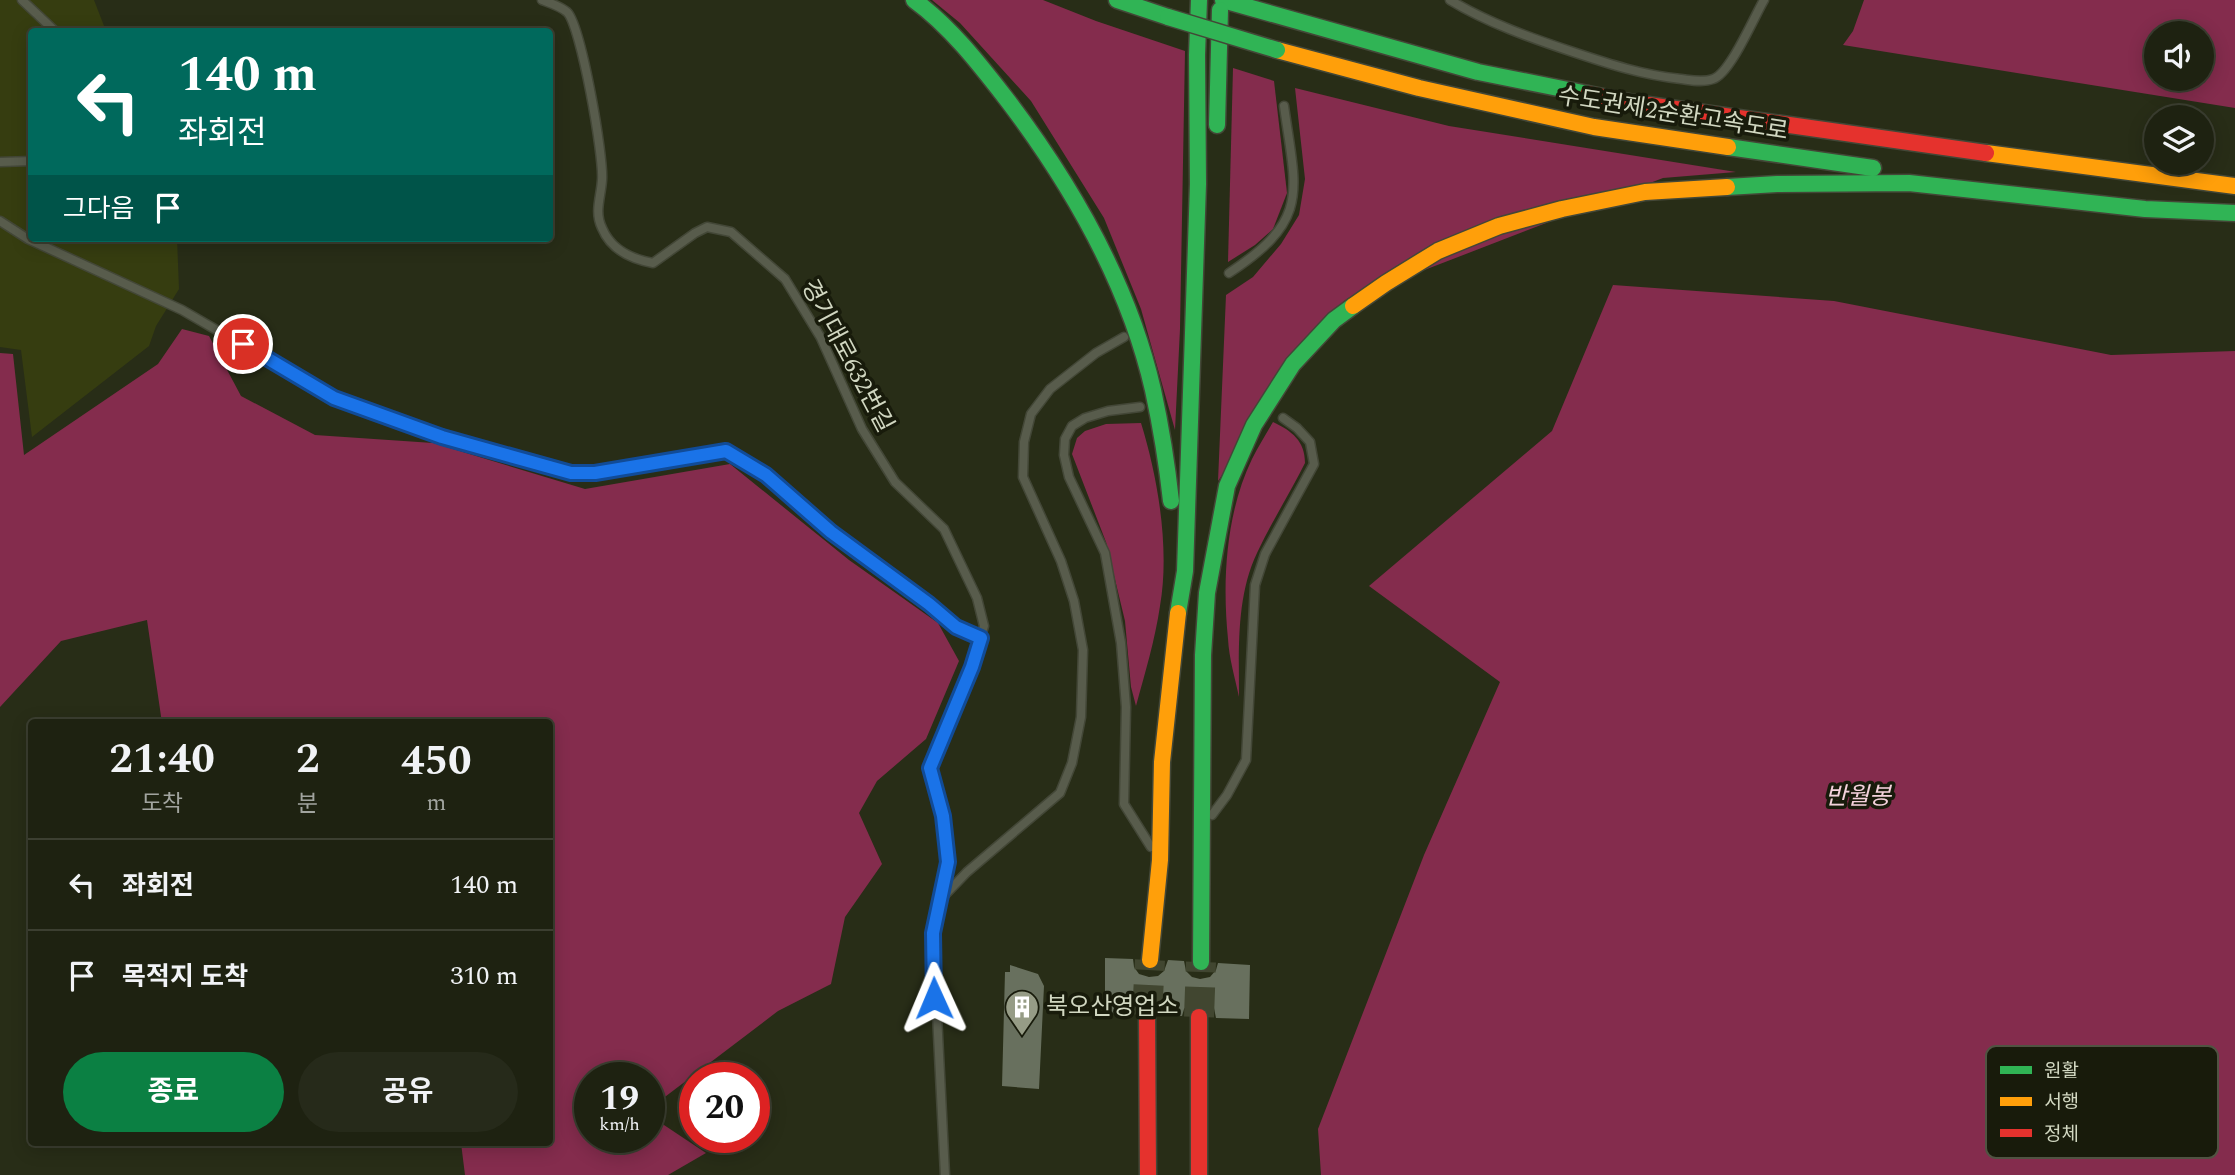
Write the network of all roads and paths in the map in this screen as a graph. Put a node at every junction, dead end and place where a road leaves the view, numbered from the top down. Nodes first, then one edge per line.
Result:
1 (22, 0) edge
2 (542, 0) edge
3 (914, 0) edge
4 (1117, 0) edge
5 (1199, 0) edge
6 (1222, 0) edge
7 (1450, 0) edge
8 (1764, 0) edge
9 (51, 28) edge
10 (1284, 106) dead end
11 (1216, 135) dead end
12 (28, 161) edge
13 (0, 162) edge
14 (2235, 186) edge
15 (2235, 212) edge
16 (0, 221) edge
17 (28, 239) edge
18 (35, 242) edge
19 (1229, 273) dead end
20 (1210, 308) dead end
21 (1124, 337) dead end
22 (1140, 407) dead end
23 (1283, 418) dead end
24 (1204, 468) dead end
25 (1203, 523) dead end
26 (1180, 592) junction
27 (1206, 593) junction
28 (981, 638) junction
29 (1201, 829) junction
30 (1160, 860) junction
31 (939, 901) junction
32 (1150, 960) tunnel mouth
33 (1201, 962) tunnel mouth
34 (1147, 1015) tunnel mouth
35 (1199, 1017) tunnel mouth
36 (945, 1175) edge
37 (1148, 1175) edge
38 (1199, 1175) edge

1 - 9 lane
2 - 28 lane, 경기대로632번길
3 - 26 highway
4 - 15 highway, 수도권제2순환고속도로, bridge
5 - 26 highway
6 - 11 highway
6 - 14 highway, 수도권제2순환고속도로
7 - 8 lane
10 - 19 lane
12 - 13 lane
15 - 27 highway
16 - 17 lane
18 - 28 lane
20 - 24 highway
21 - 31 lane
22 - 30 lane
23 - 29 lane
25 - 27 highway
26 - 30 highway
27 - 29 highway
28 - 31 lane
29 - 33 highway
30 - 32 highway
31 - 36 lane
34 - 37 highway
35 - 38 highway

